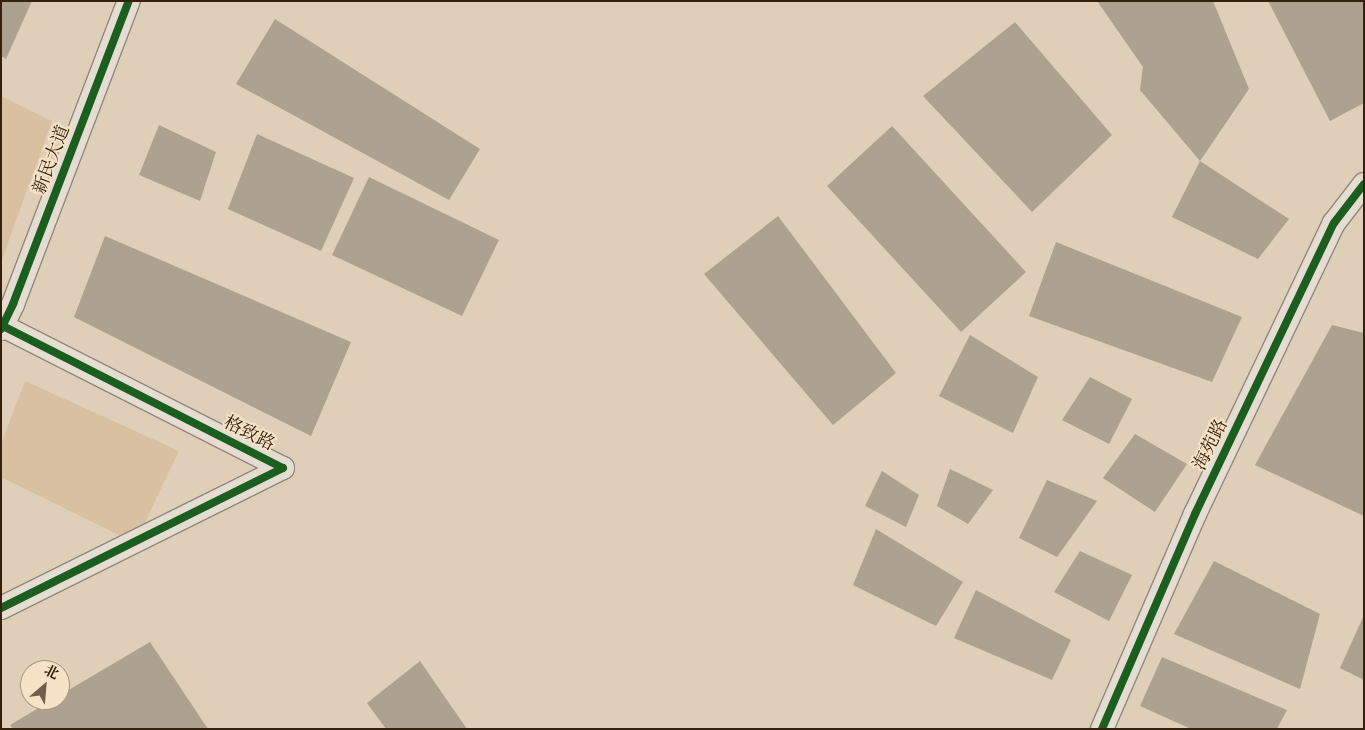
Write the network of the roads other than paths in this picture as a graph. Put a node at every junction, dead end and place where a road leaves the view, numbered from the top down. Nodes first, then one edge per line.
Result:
1 (129, 1) edge
2 (1364, 184) edge
3 (2, 326) edge
4 (1, 608) edge
5 (1102, 729) edge

1 - 3 street, 新民大道
2 - 5 street, 海苑路
3 - 4 street, 格致路

